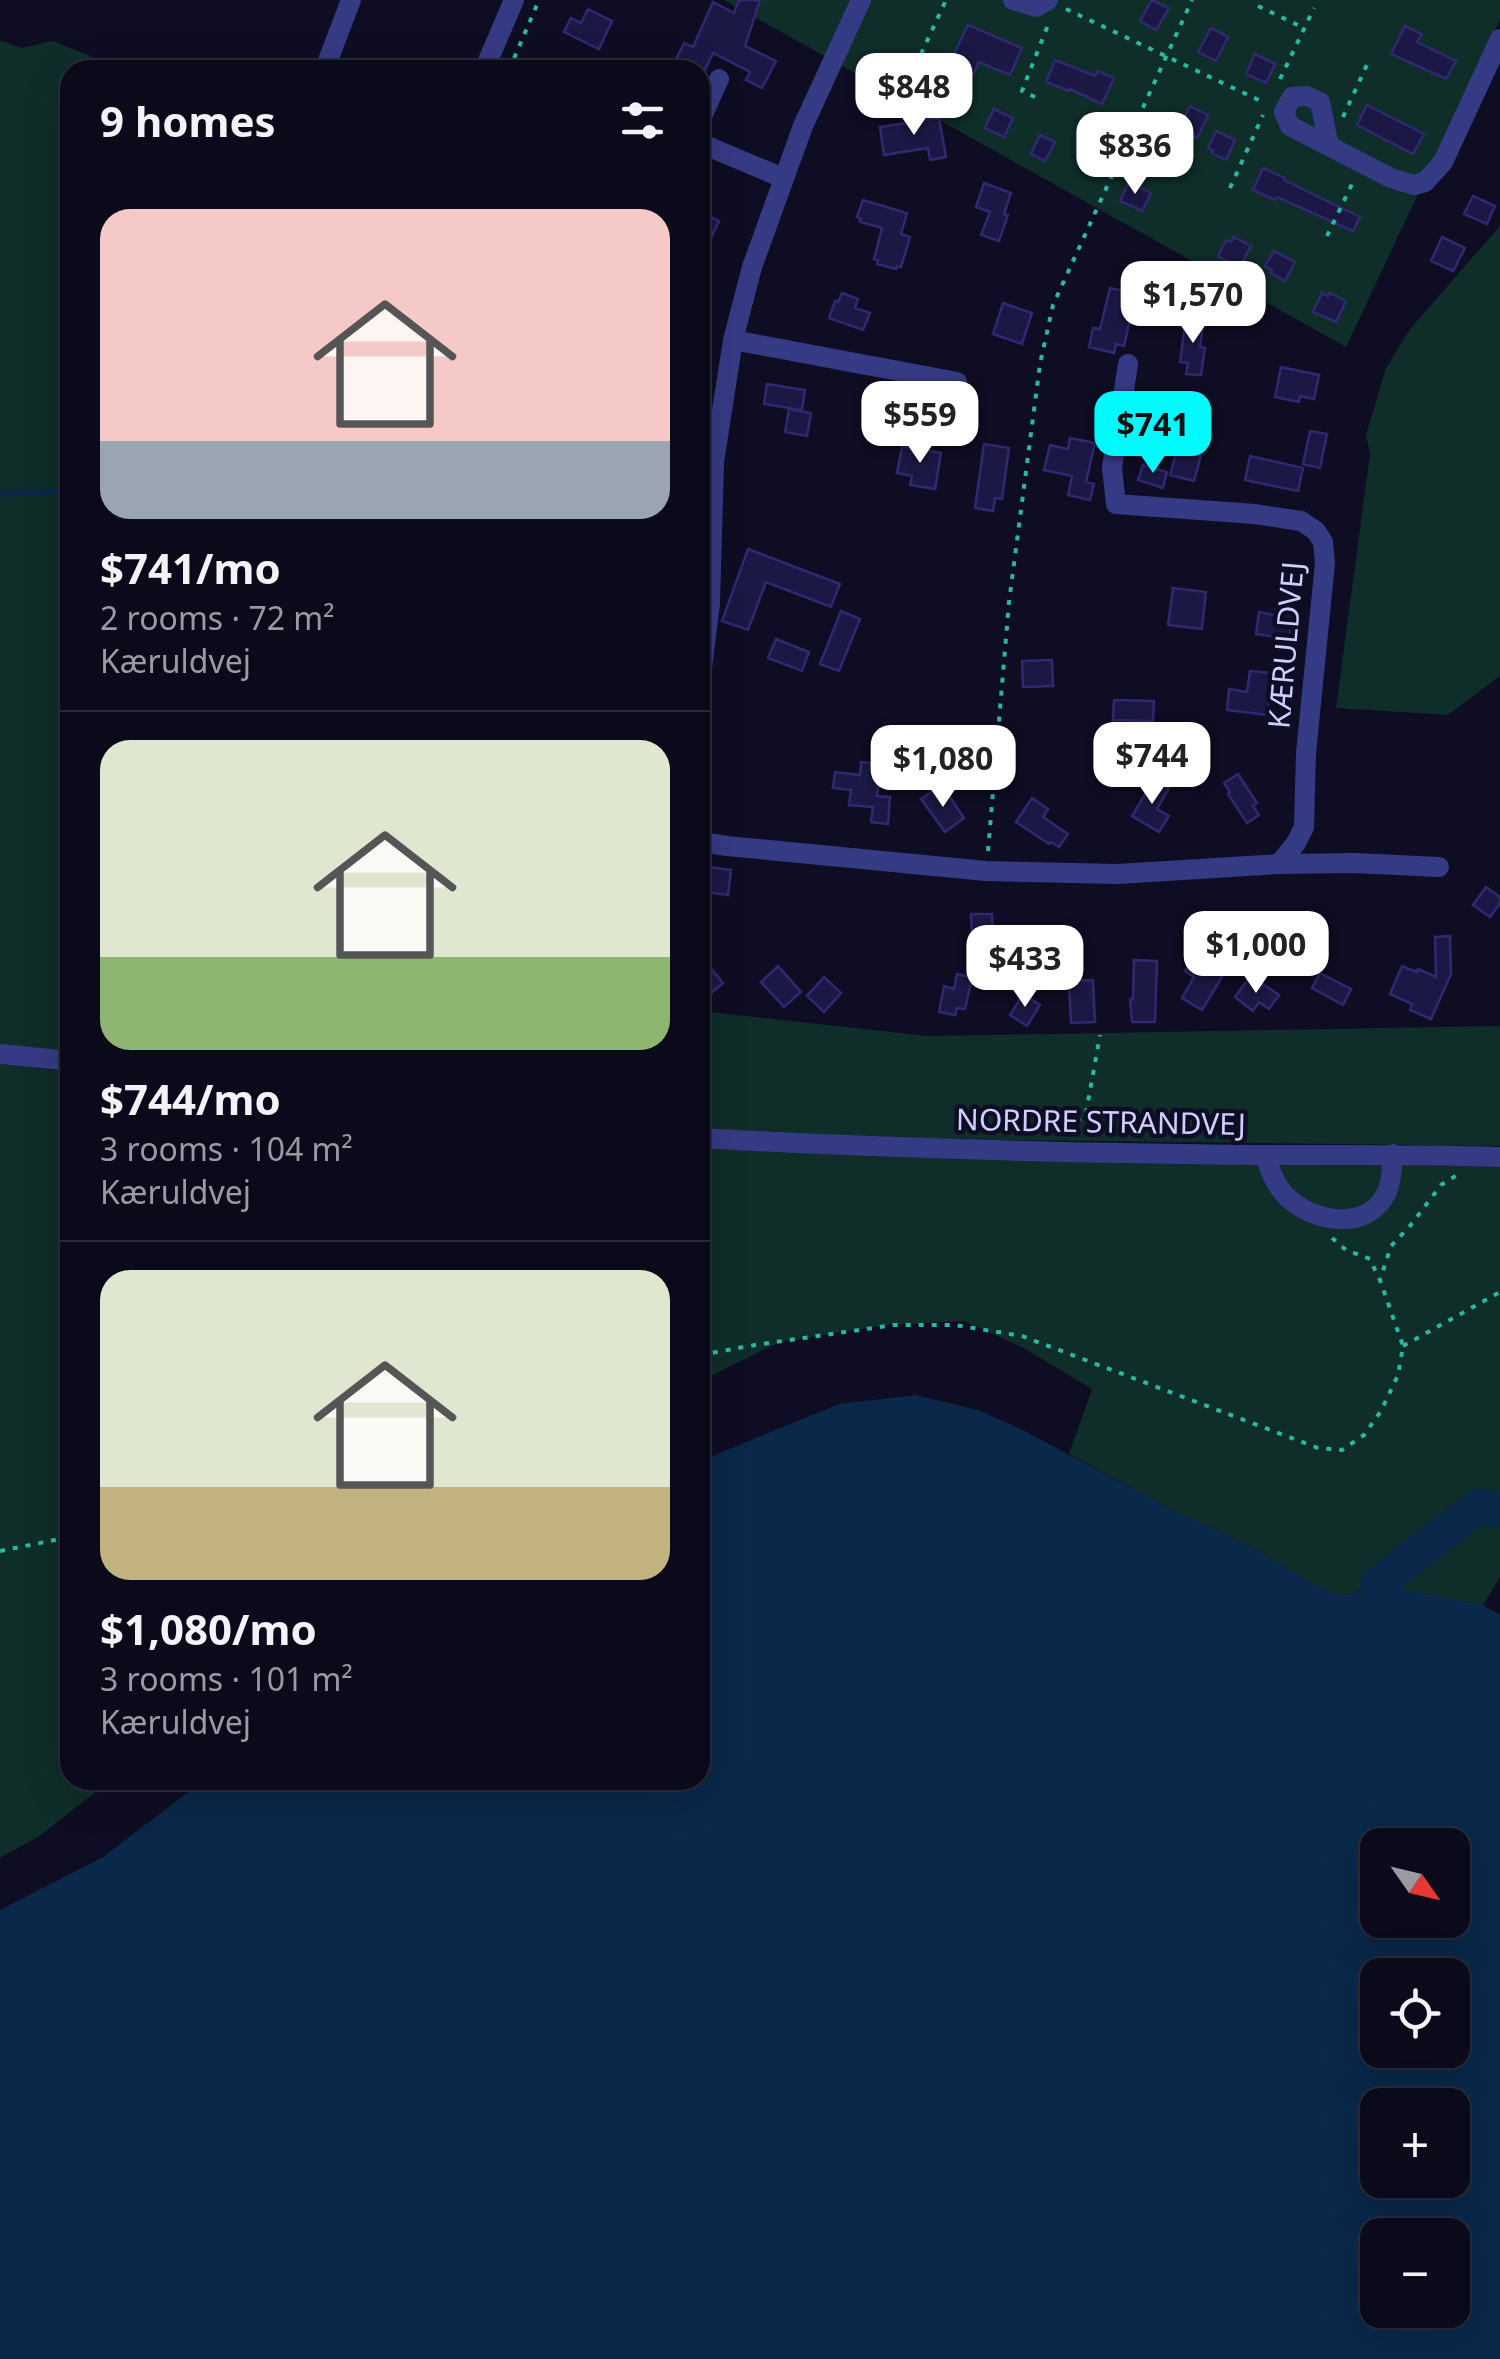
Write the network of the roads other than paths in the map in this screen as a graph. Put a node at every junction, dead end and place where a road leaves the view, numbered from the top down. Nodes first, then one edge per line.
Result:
1 (351, 0) edge
2 (514, 0) edge
3 (861, 0) edge
4 (1013, 0) edge
5 (1052, 2) edge
6 (1500, 39) edge
7 (328, 60) edge
8 (488, 60) edge
9 (719, 80) dead end
10 (710, 99) edge
11 (1329, 146) junction
12 (710, 147) edge
13 (783, 178) junction
14 (733, 340) junction
15 (1128, 364) dead end
16 (957, 382) dead end
17 (710, 604) edge
18 (710, 843) edge
19 (1279, 864) junction
20 (1439, 867) dead end
21 (0, 1054) edge
22 (60, 1060) edge
23 (710, 1139) edge
24 (1393, 1154) junction
25 (1265, 1155) junction
26 (1500, 1158) edge

1 - 7 street
2 - 8 street
3 - 13 street
4 - 5 street
6 - 11 street
9 - 10 street
11 - 11 street
12 - 13 street
13 - 14 street
14 - 16 street
14 - 17 street
15 - 19 street, KÆRULDVEJ
18 - 19 street
19 - 20 street
21 - 22 street
23 - 25 street, NORDRE STRANDVEJ
24 - 25 street, NORDRE STRANDVEJ
24 - 25 street
24 - 26 street, NORDRE STRANDVEJ

